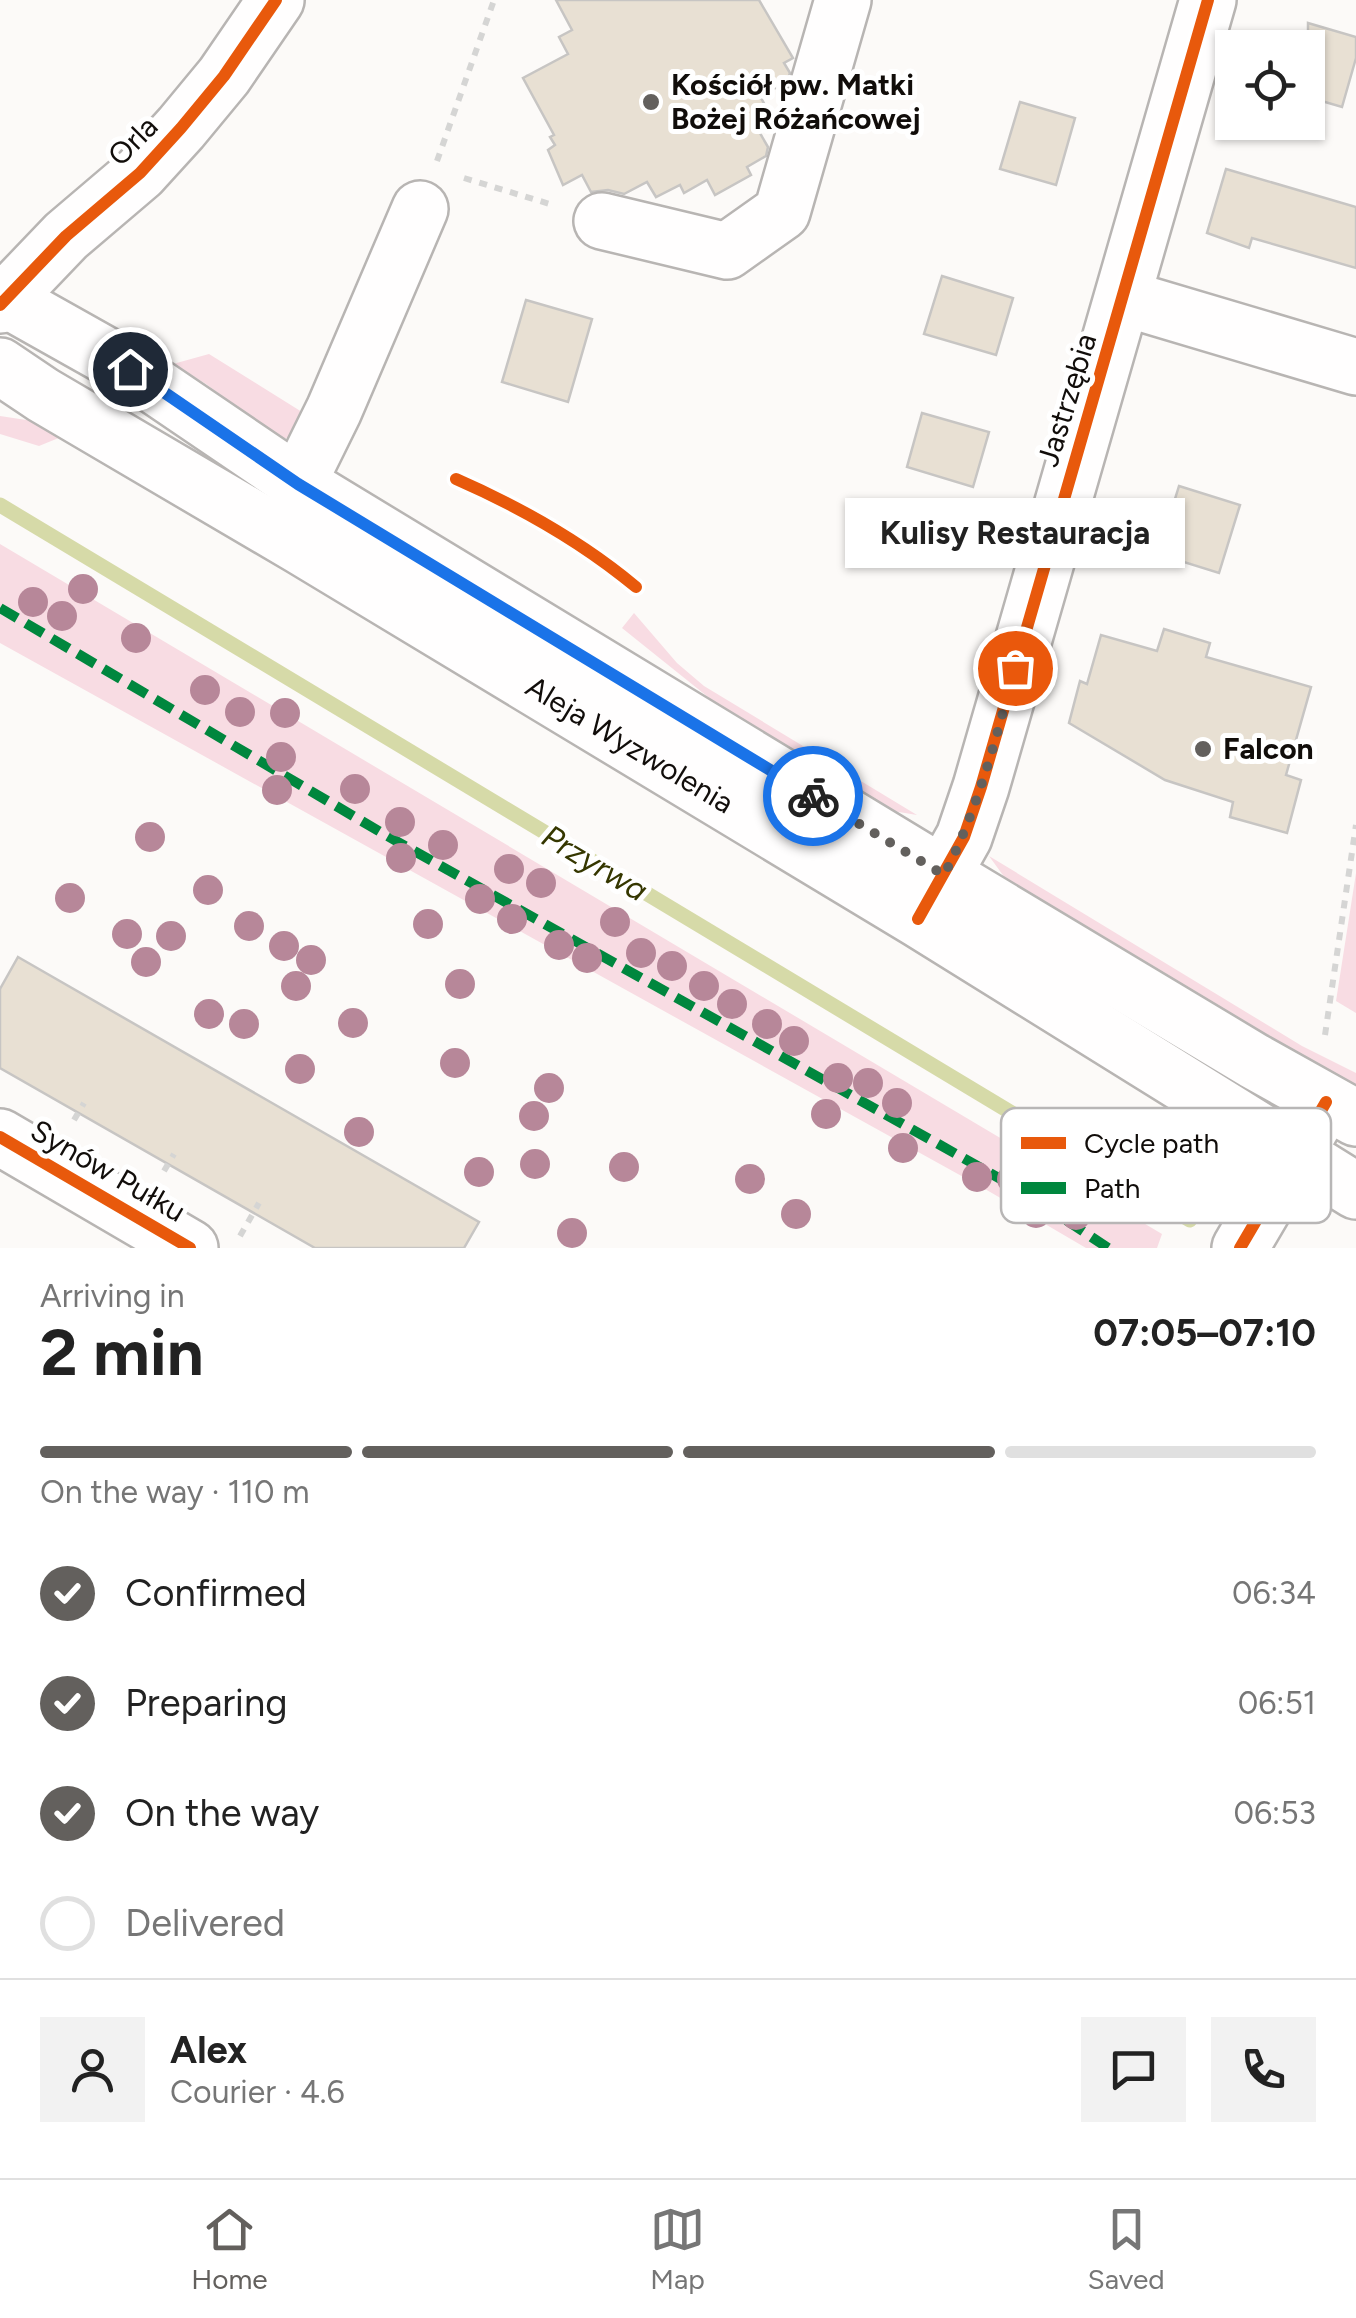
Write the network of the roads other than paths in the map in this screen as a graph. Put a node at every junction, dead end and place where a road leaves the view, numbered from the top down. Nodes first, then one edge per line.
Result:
1 (276, 0) edge
2 (843, 0) edge
3 (1208, 0) edge
4 (427, 189) road end
5 (602, 220) road end
6 (1124, 298) junction
7 (2, 300) edge
8 (0, 366) edge
9 (1356, 367) edge
10 (298, 484) junction
11 (931, 897) junction
12 (1234, 1108) edge
13 (1341, 1110) edge
14 (0, 1138) edge
15 (1331, 1174) edge
16 (1356, 1191) edge
17 (1255, 1223) edge
18 (213, 1246) edge
19 (1240, 1248) edge

1 - 7 main road, Orla
2 - 5 main road
3 - 6 main road, Jastrzębia
4 - 10 main road
6 - 9 main road
6 - 11 main road, Jastrzębia
7 - 10 main road, Aleja Wyzwolenia
8 - 11 main road, Aleja Wyzwolenia
10 - 11 main road, Aleja Wyzwolenia
11 - 12 main road, Aleja Wyzwolenia
11 - 13 main road, Aleja Wyzwolenia
14 - 18 main road, Synów Pułku
15 - 16 main road, Aleja Wyzwolenia
17 - 19 main road

